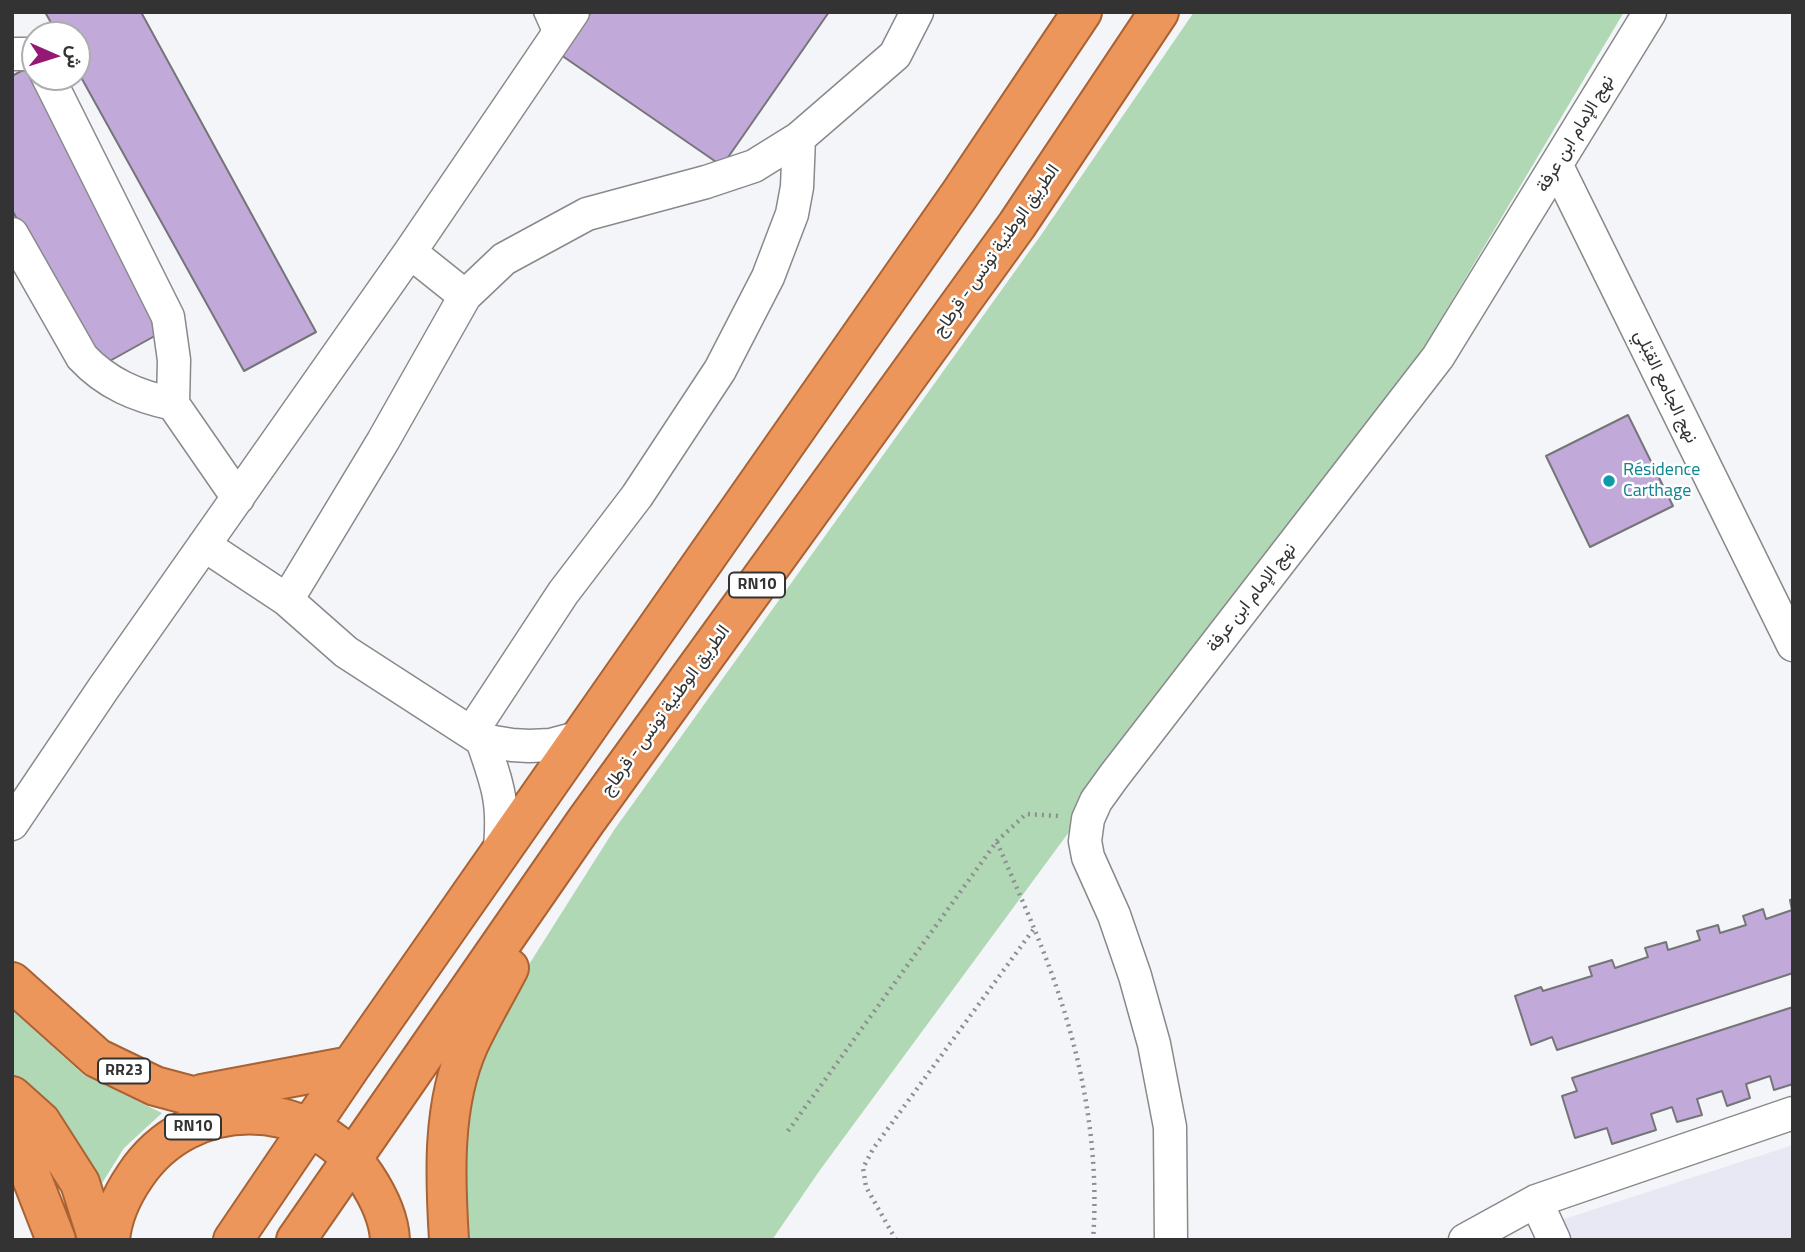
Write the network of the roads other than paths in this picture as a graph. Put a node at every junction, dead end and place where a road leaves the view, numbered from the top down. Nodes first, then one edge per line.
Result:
1 (573, 12) edge
2 (917, 12) edge
3 (1082, 12) edge
4 (1159, 12) edge
5 (1650, 12) edge
6 (548, 26) edge
7 (55, 91) edge
8 (799, 138) junction
9 (1557, 166) junction
10 (12, 234) edge
11 (410, 252) junction
12 (465, 296) junction
13 (173, 404) junction
14 (238, 498) junction
15 (204, 545) junction
16 (287, 600) junction
17 (1793, 645) edge
18 (477, 736) junction
19 (581, 737) junction
20 (586, 821) junction
21 (12, 824) edge
22 (498, 858) junction
23 (12, 982) edge
24 (351, 1066) junction
25 (12, 1096) edge
26 (190, 1096) junction
27 (1793, 1113) edge
28 (261, 1114) junction
29 (312, 1127) junction
30 (12, 1140) edge
31 (353, 1157) junction
32 (1536, 1202) junction
33 (391, 1238) edge
34 (55, 1240) edge
35 (98, 1240) edge
36 (110, 1240) edge
37 (233, 1240) edge
38 (296, 1240) edge
39 (449, 1240) edge
40 (1171, 1240) edge
41 (1465, 1240) edge
42 (1554, 1240) edge

1 - 6 street
2 - 8 street
3 - 19 highway
4 - 20 highway, الطريق الوطنية تونس - قرطاج / RN10
5 - 9 street, نهج الإمام ابن عرفة
6 - 11 street
7 - 13 street
8 - 12 street
8 - 18 street
9 - 17 street, نهج الجامع القِبْلي
9 - 40 street, نهج الإمام ابن عرفة
10 - 13 street
11 - 12 street
11 - 14 street
12 - 16 street
13 - 14 street
14 - 15 street
15 - 16 street
15 - 21 street
16 - 18 street
18 - 19 street
18 - 22 street
19 - 22 highway
20 - 31 highway, الطريق الوطنية تونس - قرطاج / RN10
20 - 39 highway
22 - 24 highway
23 - 26 highway, RR23
24 - 26 highway
24 - 29 highway
25 - 35 highway
26 - 28 highway, RR23
27 - 32 street
28 - 29 highway, RN10
28 - 36 highway, RN10
29 - 31 highway, RN10
29 - 37 highway
30 - 34 highway
31 - 33 highway, RN10
31 - 38 highway, الطريق الوطنية تونس - قرطاج / RN10
32 - 41 street
32 - 42 street

